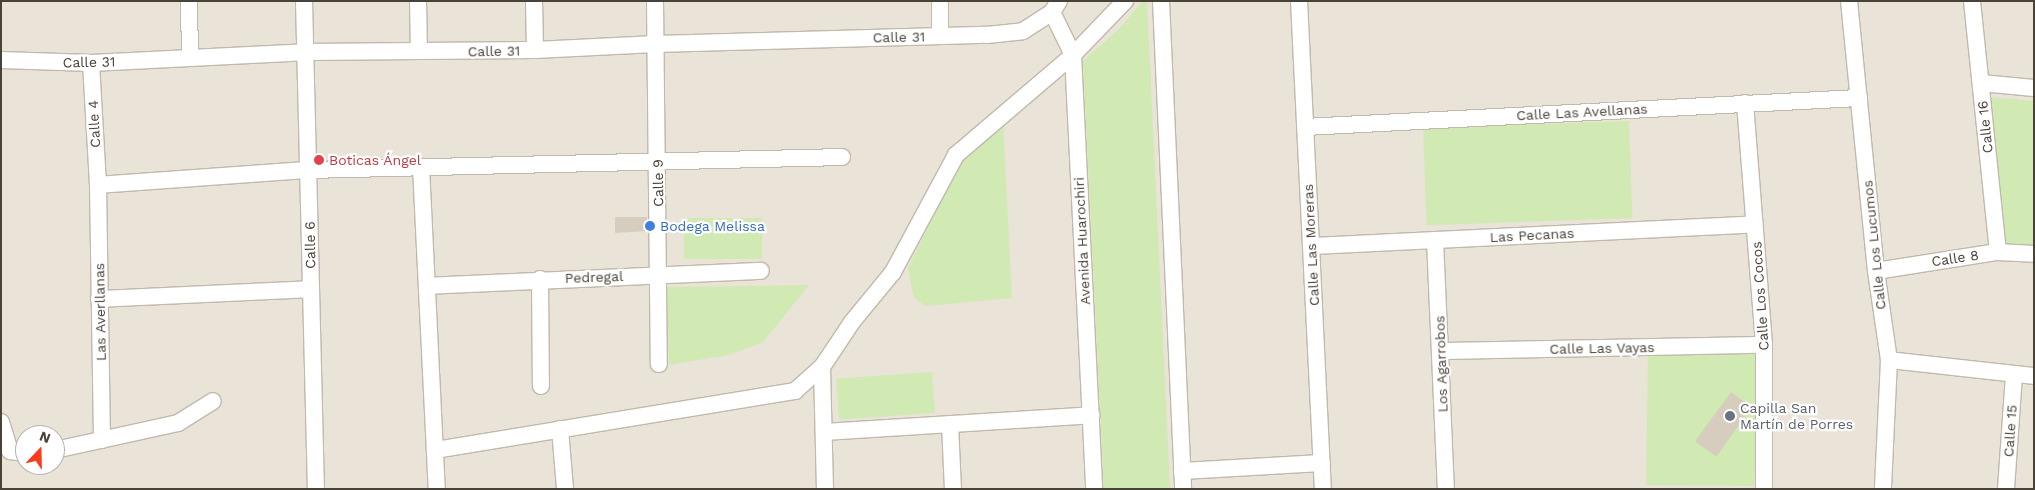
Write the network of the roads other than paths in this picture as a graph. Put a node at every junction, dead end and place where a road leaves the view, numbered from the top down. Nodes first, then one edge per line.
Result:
1 (189, 1) edge
2 (304, 1) edge
3 (418, 1) edge
4 (534, 1) edge
5 (655, 1) edge
6 (940, 1) edge
7 (1125, 1) edge
8 (1161, 1) edge
9 (1300, 1) edge
10 (1849, 1) edge
11 (1972, 1) edge
12 (1056, 7) edge
13 (940, 36) junction
14 (656, 44) junction
15 (535, 50) junction
16 (419, 51) junction
17 (305, 52) junction
18 (1073, 54) junction
19 (190, 58) junction
20 (1, 60) edge
21 (91, 63) junction
22 (1981, 83) junction
23 (2034, 88) edge
24 (1859, 98) junction
25 (1745, 103) junction
26 (1305, 127) junction
27 (842, 157) dead end
28 (658, 162) junction
29 (421, 167) junction
30 (308, 170) junction
31 (98, 185) junction
32 (1754, 224) junction
33 (1435, 240) junction
34 (1311, 246) junction
35 (1998, 252) junction
36 (2034, 254) edge
37 (761, 271) dead end
38 (1876, 271) junction
39 (660, 274) junction
40 (540, 279) junction
41 (426, 286) junction
42 (311, 289) junction
43 (99, 299) junction
44 (1764, 345) junction
45 (1440, 351) junction
46 (1889, 360) junction
47 (659, 364) dead end
48 (822, 368) junction
49 (2014, 374) junction
50 (2034, 376) edge
51 (541, 386) dead end
52 (213, 401) dead end
53 (1091, 415) junction
54 (1, 422) edge
55 (950, 424) junction
56 (560, 429) junction
57 (824, 432) junction
58 (102, 440) junction
59 (65, 448) edge
60 (435, 450) junction
61 (15, 452) edge
62 (1322, 463) junction
63 (1182, 471) junction
64 (316, 489) edge
65 (437, 489) edge
66 (565, 489) edge
67 (824, 489) edge
68 (953, 489) edge
69 (1094, 489) edge
70 (1183, 489) edge
71 (1323, 489) edge
72 (1446, 489) edge
73 (1462, 489) edge
74 (1764, 489) edge
75 (1883, 489) edge
76 (2006, 489) edge

1 - 19 street
2 - 17 street, Calle 6
3 - 16 street
4 - 15 street
5 - 14 street, Calle 9
6 - 13 street
7 - 18 street
8 - 63 street
9 - 26 street, Calle Las Moreras
10 - 24 street, Calle Los Lucumos
11 - 22 street, Calle 16
12 - 13 street, Calle 31
12 - 18 street, Avenida Huarochiri
13 - 14 street, Calle 31
14 - 15 street, Calle 31
14 - 28 street, Calle 9
15 - 16 street, Calle 31
16 - 17 street, Calle 31
17 - 19 street, Calle 31
17 - 30 street, Calle 6
18 - 48 street
18 - 53 street, Avenida Huarochiri
19 - 21 street, Calle 31
20 - 21 street, Calle 31
21 - 31 street, Calle 4
22 - 23 street
22 - 35 street, Calle 16
24 - 25 street, Calle Las Avellanas
24 - 38 street, Calle Los Lucumos
25 - 26 street, Calle Las Avellanas
25 - 32 street, Calle Los Cocos
26 - 34 street, Calle Las Moreras
27 - 28 street
28 - 29 street
28 - 39 street, Calle 9
29 - 30 street
29 - 41 street
30 - 31 street
30 - 42 street, Calle 6
31 - 43 street, Las Averllanas
32 - 33 street, Las Pecanas
32 - 44 street, Calle Los Cocos
33 - 34 street, Las Pecanas
33 - 45 street, Los Agarrobos
34 - 62 street, Calle Las Moreras
35 - 36 street, Calle 8
35 - 38 street, Calle 8
37 - 39 street, Pedregal
38 - 46 street, Calle Los Lucumos
39 - 40 street, Pedregal
39 - 47 street, Calle 9
40 - 41 street, Pedregal
40 - 51 street
41 - 60 street
42 - 43 street
42 - 64 street, Calle 6
43 - 58 street, Las Averllanas
44 - 45 street, Calle Las Vayas
44 - 74 street, Calle Los Cocos
45 - 72 street, Los Agarrobos
46 - 49 street
46 - 75 street, Calle Los Lucumos
48 - 56 street
48 - 57 street
49 - 50 street
49 - 76 street, Calle 15
52 - 58 street
53 - 55 street
53 - 69 street, Avenida Huarochiri
54 - 61 street
55 - 57 street
55 - 68 street
56 - 60 street
56 - 66 street
57 - 67 street
58 - 59 street
60 - 65 street
62 - 63 street
62 - 71 street, Calle Las Moreras
63 - 70 street
72 - 73 street

